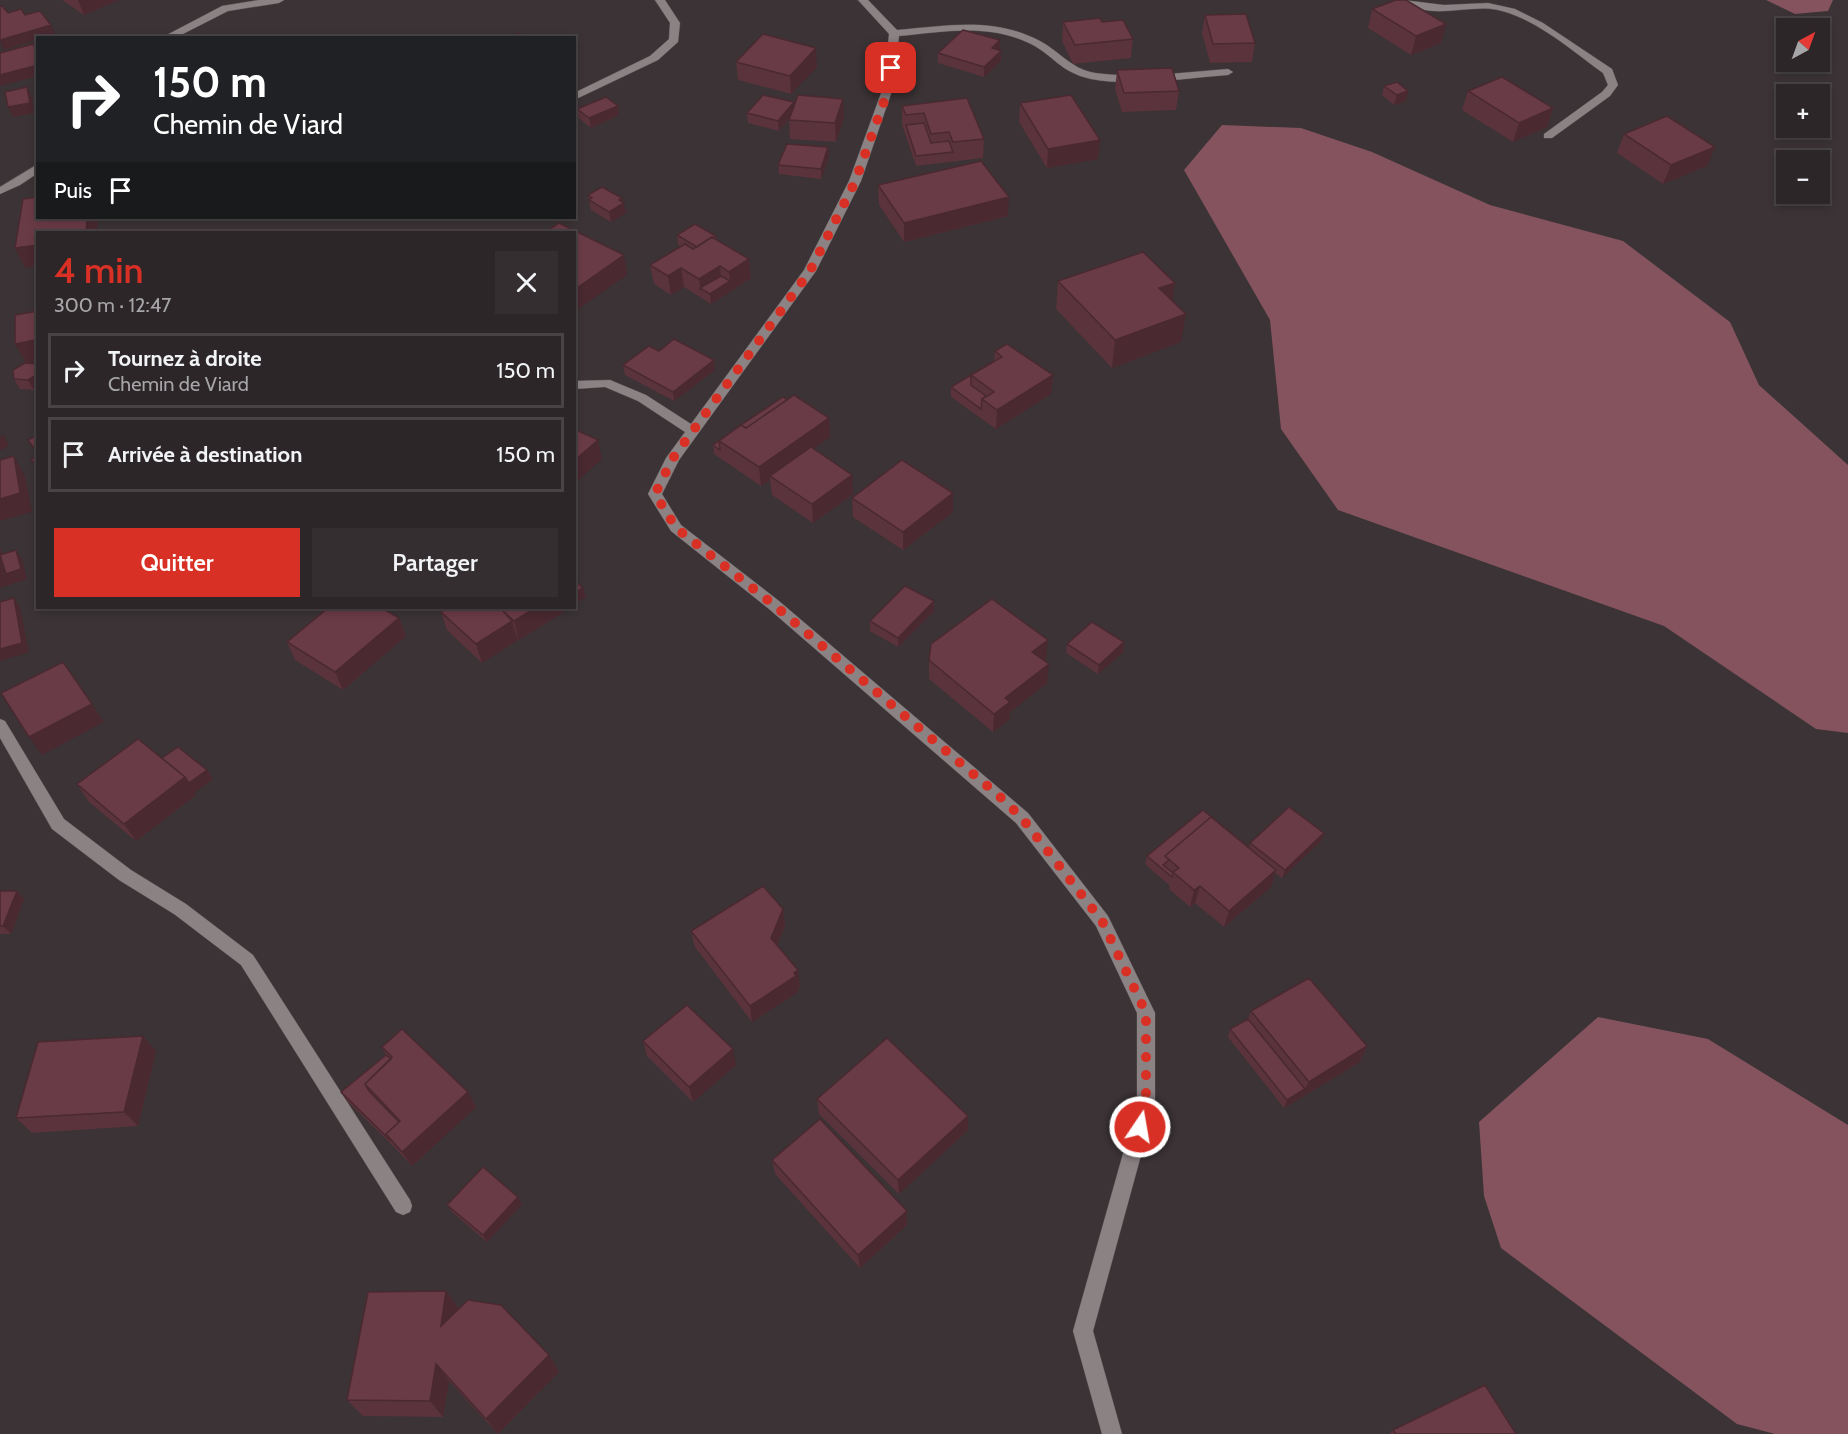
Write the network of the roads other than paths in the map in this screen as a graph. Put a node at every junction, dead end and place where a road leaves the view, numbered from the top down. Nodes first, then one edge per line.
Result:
1 (279, 0) edge
2 (660, 0) edge
3 (863, 0) edge
4 (1408, 0) edge
5 (894, 33) junction
6 (170, 36) edge
7 (1228, 72) dead end
8 (576, 96) edge
9 (1548, 136) dead end
10 (36, 168) edge
11 (0, 191) edge
12 (576, 385) edge
13 (692, 431) junction
14 (0, 725) edge
15 (403, 1206) dead end
16 (1112, 1434) edge

1 - 6 street
2 - 8 street
3 - 5 street
4 - 9 street
5 - 7 street
5 - 13 street
10 - 11 street
12 - 13 street
13 - 16 street
14 - 15 street

